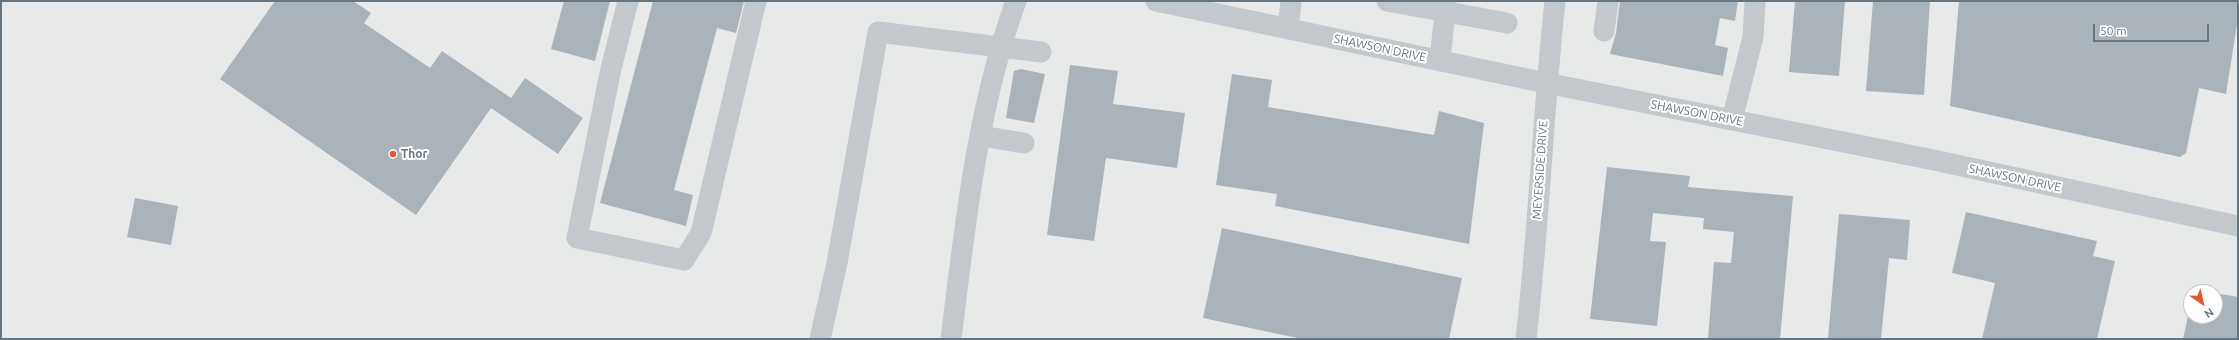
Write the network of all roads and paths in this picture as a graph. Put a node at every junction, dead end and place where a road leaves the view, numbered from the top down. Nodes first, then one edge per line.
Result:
1 (628, 1) edge
2 (756, 1) edge
3 (1016, 1) edge
4 (1156, 1) edge
5 (1291, 1) edge
6 (1387, 1) edge
7 (1555, 1) edge
8 (1608, 1) edge
9 (1755, 1) edge
10 (1204, 6) edge
11 (1445, 7) edge
12 (1507, 24) dead end
13 (1288, 29) junction
14 (1604, 30) dead end
15 (1000, 45) junction
16 (1041, 52) dead end
17 (1440, 61) junction
18 (1546, 83) junction
19 (1732, 120) junction
20 (981, 136) junction
21 (1024, 143) dead end
22 (2238, 226) edge
23 (820, 339) edge
24 (950, 339) edge
25 (1526, 339) edge

1 - 2 street
3 - 15 street
4 - 10 street, SHAWSON DRIVE
5 - 13 street
6 - 11 street
7 - 18 street, MEYERSIDE DRIVE
8 - 14 street
9 - 19 street
10 - 13 street, SHAWSON DRIVE
11 - 12 street
11 - 17 street
13 - 17 street, SHAWSON DRIVE
15 - 16 street
15 - 20 street
15 - 23 street
17 - 18 street, SHAWSON DRIVE
18 - 19 street, SHAWSON DRIVE
18 - 25 street, MEYERSIDE DRIVE
19 - 22 street, SHAWSON DRIVE
20 - 21 street
20 - 24 street

